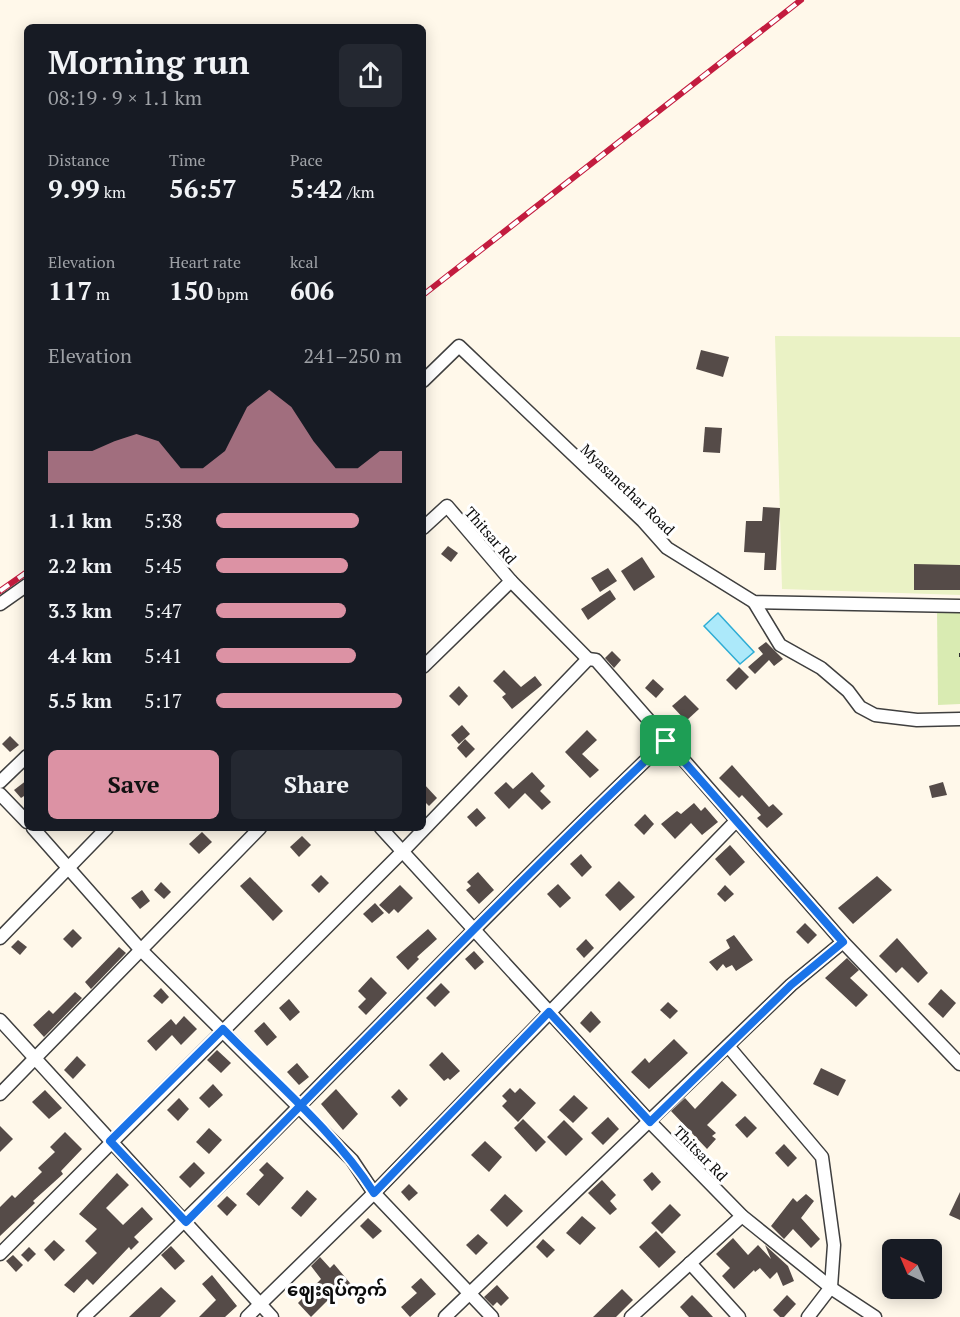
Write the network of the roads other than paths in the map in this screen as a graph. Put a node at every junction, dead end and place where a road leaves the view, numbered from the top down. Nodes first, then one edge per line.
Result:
1 (426, 378) edge
2 (426, 525) edge
3 (511, 581) junction
4 (24, 587) edge
5 (754, 602) junction
6 (0, 603) edge
7 (960, 606) edge
8 (588, 659) junction
9 (426, 664) edge
10 (960, 719) edge
11 (666, 741) junction
12 (24, 759) edge
13 (0, 782) edge
14 (0, 794) edge
15 (24, 819) edge
16 (736, 821) junction
17 (426, 827) edge
18 (36, 831) edge
19 (104, 831) edge
20 (258, 831) edge
21 (384, 831) edge
22 (422, 831) edge
23 (403, 851) junction
24 (68, 866) junction
25 (475, 930) junction
26 (0, 938) edge
27 (843, 942) junction
28 (140, 949) junction
29 (549, 1012) junction
30 (0, 1020) edge
31 (223, 1029) junction
32 (728, 1046) junction
33 (36, 1057) junction
34 (960, 1064) edge
35 (0, 1094) edge
36 (300, 1106) junction
37 (650, 1122) junction
38 (110, 1141) junction
39 (374, 1193) junction
40 (742, 1216) junction
41 (186, 1222) junction
42 (0, 1254) edge
43 (690, 1263) junction
44 (831, 1287) junction
45 (470, 1294) junction
46 (260, 1304) junction
47 (84, 1317) edge
48 (247, 1317) edge
49 (272, 1317) edge
50 (445, 1317) edge
51 (492, 1317) edge
52 (631, 1317) edge
53 (739, 1317) edge
54 (808, 1317) edge
55 (875, 1317) edge

1 - 5 street, Myasanethar Road
2 - 3 street, Thitsar Rd
3 - 8 street
3 - 9 street
4 - 6 street
5 - 7 street
5 - 10 street
8 - 11 street
8 - 17 street
11 - 16 street
11 - 25 street
12 - 13 street
14 - 15 street
16 - 27 street
16 - 29 street
18 - 24 street
19 - 24 street
20 - 28 street
21 - 23 street, Thitsar Rd
22 - 23 street
23 - 25 street, Thitsar Rd
23 - 31 street
24 - 26 street
24 - 28 street
25 - 29 street, Thitsar Rd
25 - 36 street
27 - 32 street
27 - 34 street
28 - 31 street
28 - 33 street
29 - 37 street, Thitsar Rd
29 - 39 street
30 - 33 street
31 - 36 street
31 - 38 street
32 - 37 street
32 - 44 street
33 - 35 street
33 - 38 street
36 - 39 street
36 - 41 street
37 - 40 street, Thitsar Rd
37 - 45 street
38 - 41 street
38 - 42 street
39 - 45 street
39 - 46 street
40 - 43 street
40 - 44 street, Thitsar Rd
41 - 46 street
41 - 47 street
43 - 52 street
43 - 53 street
44 - 54 street
44 - 55 street, Thitsar Rd
45 - 50 street
45 - 51 street
46 - 48 street
46 - 49 street

